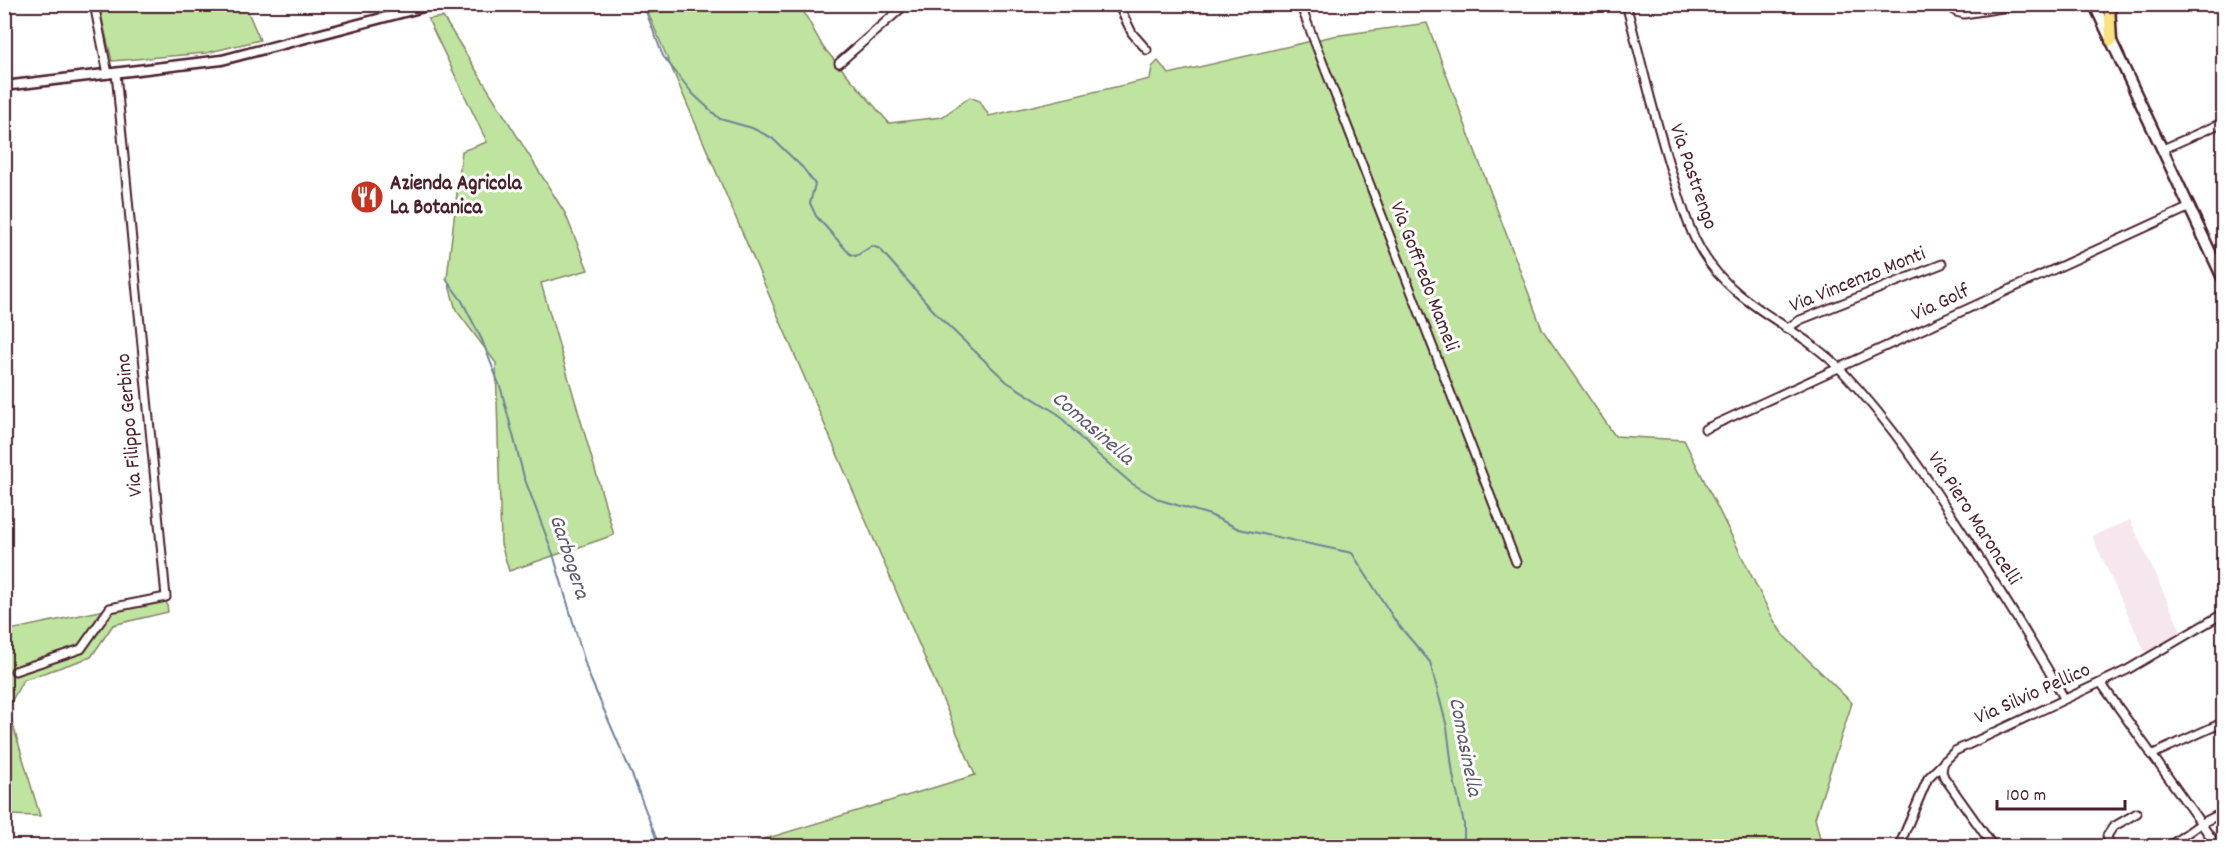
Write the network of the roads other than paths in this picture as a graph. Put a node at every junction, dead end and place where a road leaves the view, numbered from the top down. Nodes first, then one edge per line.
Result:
1 (94, 4) edge
2 (435, 4) edge
3 (906, 4) edge
4 (1118, 4) edge
5 (1300, 4) edge
6 (1626, 4) edge
7 (1949, 4) edge
8 (2028, 4) edge
9 (2094, 4) edge
10 (2109, 4) edge
11 (2111, 41) junction
12 (1147, 50) dead end
13 (839, 63) dead end
14 (112, 73) junction
15 (4, 86) edge
16 (2223, 122) edge
17 (2163, 149) junction
18 (2190, 207) junction
19 (1942, 264) dead end
20 (2223, 281) edge
21 (1786, 329) junction
22 (1840, 369) junction
23 (1705, 429) dead end
24 (1516, 562) dead end
25 (2223, 613) edge
26 (15, 671) dead end
27 (2101, 683) junction
28 (2064, 698) junction
29 (2223, 722) edge
30 (2151, 755) junction
31 (1945, 760) junction
32 (2223, 812) edge
33 (2137, 813) dead end
34 (2200, 824) junction
35 (1899, 846) edge
36 (1993, 846) edge
37 (2110, 846) edge
38 (2169, 846) edge
39 (2217, 846) edge

1 - 14 street
2 - 14 street
3 - 13 street
4 - 12 street
5 - 24 street, Via Goffredo Mameli
6 - 21 street, Via Pastrengo
7 - 8 street
9 - 11 main road
10 - 11 highway
11 - 17 main road
14 - 15 street
14 - 26 street, Via Filippo Gerbino
16 - 17 street
17 - 18 main road
18 - 20 main road
18 - 22 street, Via Golf
19 - 21 street, Via Vincenzo Monti
21 - 22 street, Via Pastrengo
22 - 23 street, Via Golf
22 - 28 street, Via Piero Maroncelli
25 - 27 street, Via Silvio Pellico
27 - 28 street, Via Silvio Pellico
27 - 30 street
28 - 31 street, Via Silvio Pellico
29 - 30 street
30 - 34 street
31 - 35 street, Via Silvio Pellico
31 - 36 street
32 - 34 street
33 - 37 street
34 - 38 street
34 - 39 street

